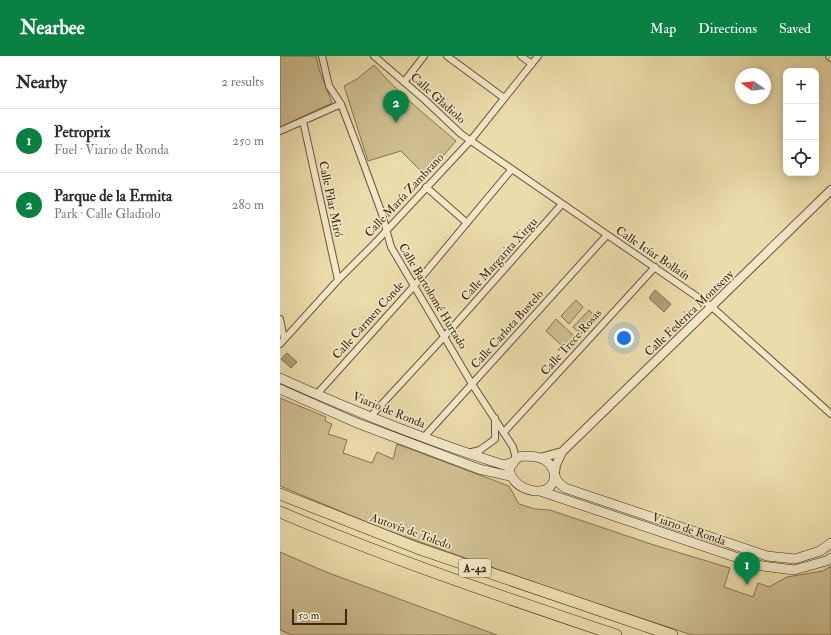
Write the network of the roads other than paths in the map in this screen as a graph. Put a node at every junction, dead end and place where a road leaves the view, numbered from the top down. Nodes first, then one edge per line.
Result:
1 (322, 56) edge
2 (374, 56) edge
3 (424, 56) edge
4 (447, 56) edge
5 (521, 56) edge
6 (538, 56) edge
7 (532, 64) junction
8 (404, 82) junction
9 (504, 98) junction
10 (341, 104) junction
11 (303, 122) junction
12 (280, 131) edge
13 (471, 140) junction
14 (512, 169) junction
15 (426, 187) junction
16 (831, 190) edge
17 (562, 204) junction
18 (467, 223) junction
19 (386, 231) junction
20 (607, 235) junction
21 (655, 267) junction
22 (338, 280) junction
23 (414, 286) junction
24 (712, 307) junction
25 (280, 319) edge
26 (444, 337) junction
27 (282, 342) edge
28 (280, 378) edge
29 (472, 384) junction
30 (280, 389) edge
31 (317, 394) junction
32 (831, 414) edge
33 (370, 417) junction
34 (495, 418) junction
35 (504, 432) junction
36 (424, 438) junction
37 (514, 447) junction
38 (562, 452) junction
39 (468, 453) junction
40 (528, 456) junction
41 (540, 458) junction
42 (514, 461) junction
43 (555, 474) junction
44 (510, 476) junction
45 (540, 491) junction
46 (280, 494) edge
47 (280, 512) edge
48 (831, 543) edge
49 (831, 558) edge
50 (616, 635) edge
51 (672, 635) edge

1 - 10 street, Calle Bartolomé Hurtado
2 - 8 street, Calle Gladiolo
3 - 8 street
4 - 9 street
5 - 7 street
6 - 7 street, Calle María Zambrano
7 - 9 street, Calle María Zambrano
8 - 13 street, Calle Gladiolo
9 - 13 street, Calle María Zambrano
10 - 11 street
10 - 19 street, Calle Bartolomé Hurtado
11 - 12 street
11 - 22 street, Calle Pilar Miró
13 - 14 street, Calle Icíar Bollaín
13 - 15 street, Calle María Zambrano
14 - 17 street, Calle Icíar Bollaín
14 - 18 street, Calle Carmen Conde
15 - 18 street
15 - 19 street, Calle María Zambrano
16 - 24 street, Calle Federica Montseny
17 - 20 street, Calle Icíar Bollaín
17 - 26 street, Calle Margarita Xirgu
18 - 23 street, Calle Carmen Conde
19 - 22 street, Calle María Zambrano
19 - 23 street, Calle Bartolomé Hurtado
20 - 21 street, Calle Icíar Bollaín
20 - 29 street, Calle Carlota Bustelo
21 - 24 street, Calle Icíar Bollaín
21 - 35 street, Calle Trece Rosas
22 - 27 street, Calle María Zambrano
23 - 26 street, Calle Bartolomé Hurtado
23 - 31 street, Calle Carmen Conde
24 - 32 street, Calle Icíar Bollaín
24 - 38 street, Calle Federica Montseny
25 - 27 street
26 - 29 street, Calle Bartolomé Hurtado
26 - 33 street, Calle Margarita Xirgu
28 - 31 main road, Viario de Ronda
29 - 34 street, Calle Bartolomé Hurtado
29 - 36 street, Calle Carlota Bustelo
30 - 44 main road, Viario de Ronda
31 - 33 main road, Viario de Ronda
33 - 36 main road, Viario de Ronda
34 - 35 street, Calle Bartolomé Hurtado
34 - 39 street
35 - 37 street, Calle Bartolomé Hurtado
36 - 39 main road, Viario de Ronda
37 - 40 street, Calle Bartolomé Hurtado
37 - 42 street, Calle Bartolomé Hurtado
38 - 41 street, Calle Federica Montseny
38 - 43 street, Calle Federica Montseny
39 - 42 main road, Viario de Ronda
40 - 41 main road
40 - 42 main road
41 - 43 main road
42 - 44 main road
43 - 45 main road
43 - 48 main road, Viario de Ronda
44 - 45 main road
45 - 49 main road, Viario de Ronda
46 - 51 highway, Autovía de Toledo / A-42
47 - 50 highway, A-42

